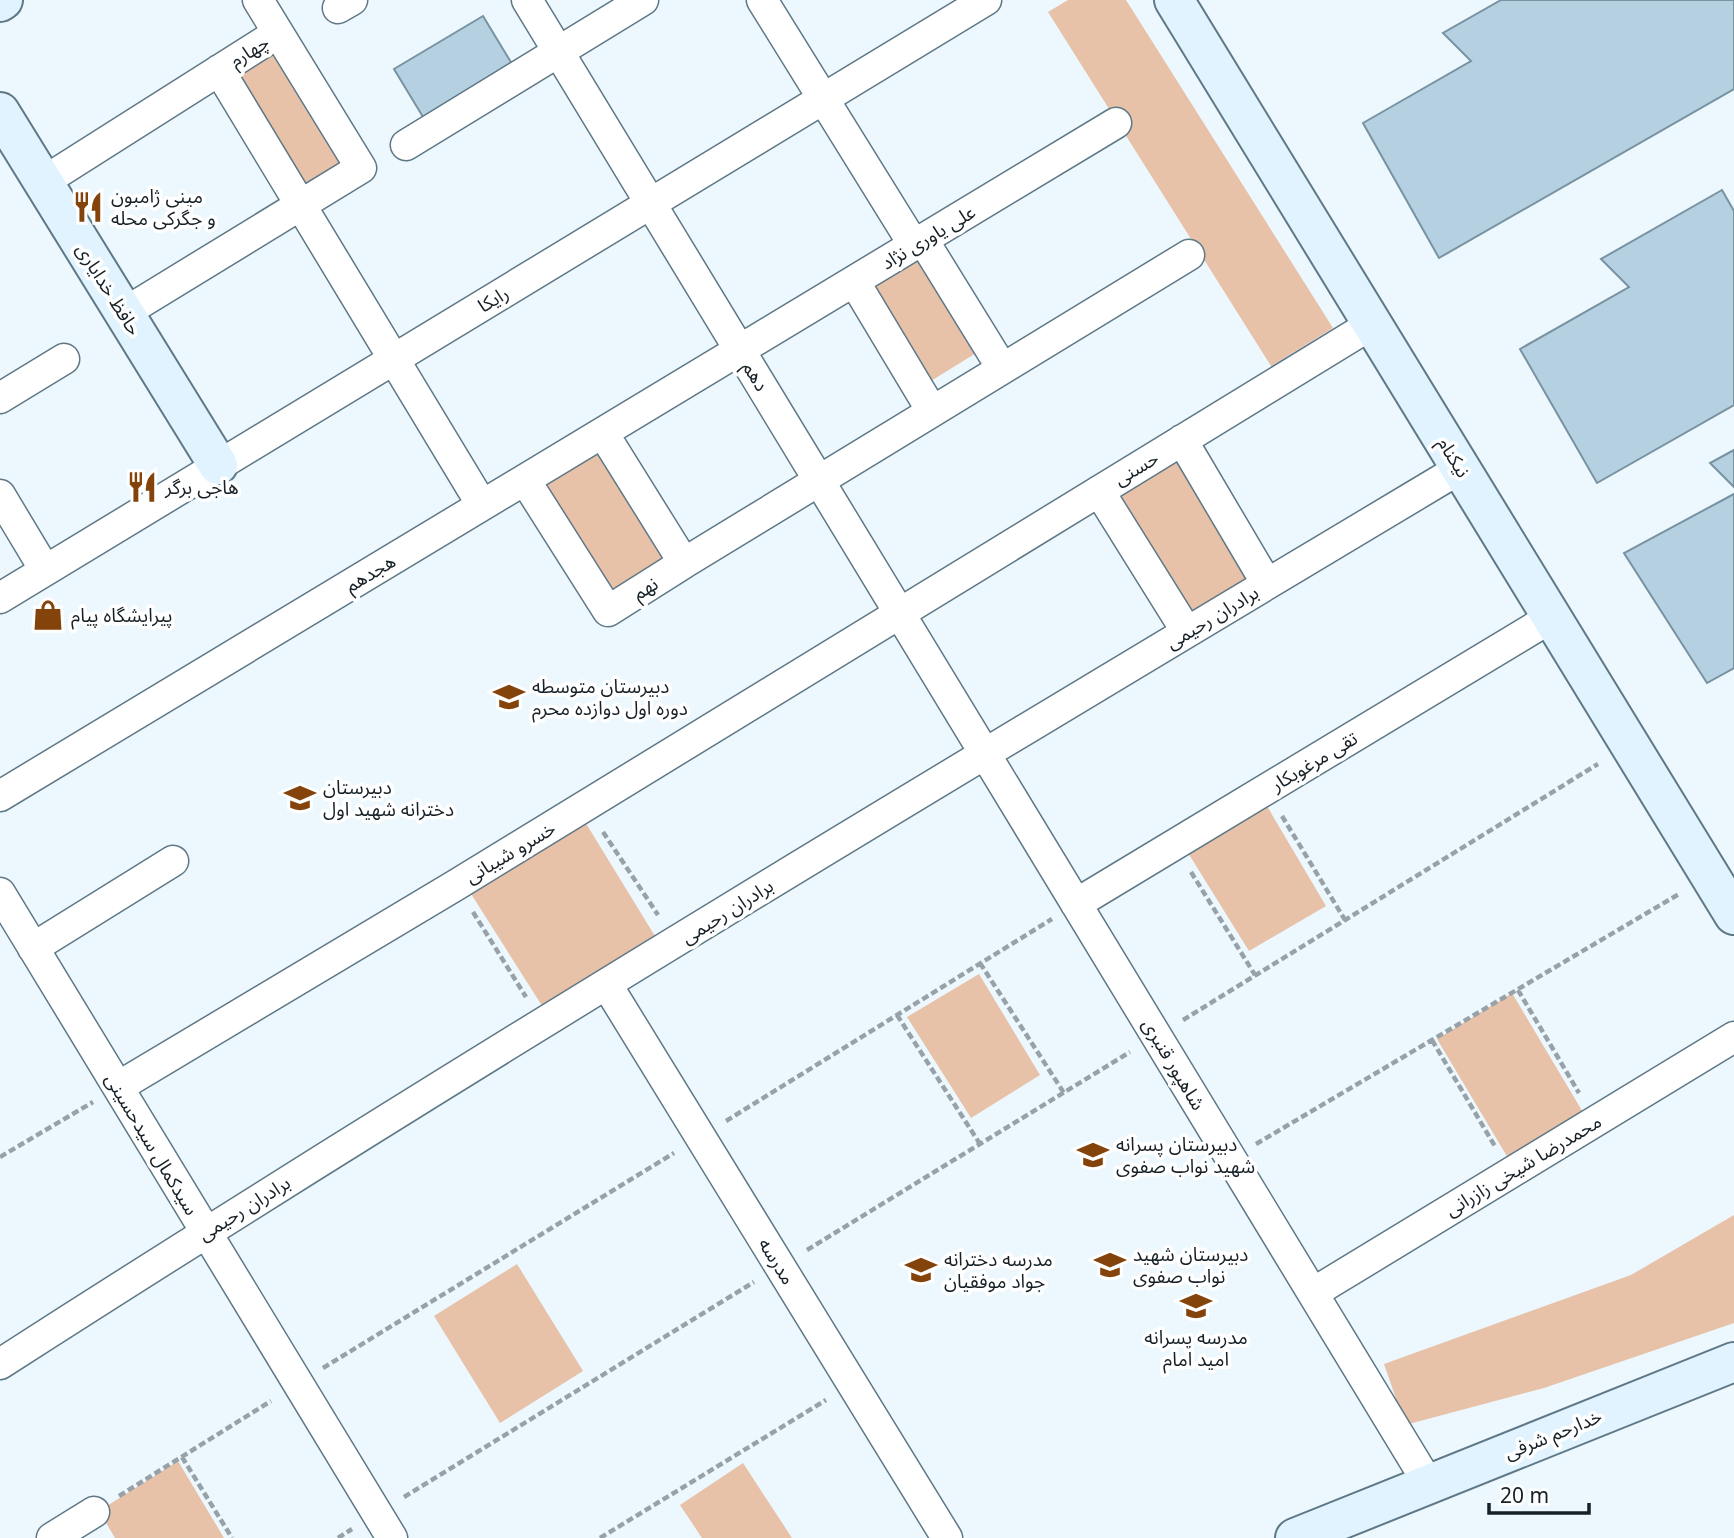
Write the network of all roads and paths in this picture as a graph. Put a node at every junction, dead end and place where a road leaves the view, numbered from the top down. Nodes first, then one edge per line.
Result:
1 (258, 0) edge
2 (527, 0) edge
3 (643, 0) edge
4 (762, 0) edge
5 (986, 0) edge
6 (1174, 0) edge
7 (278, 33) junction
8 (558, 52) junction
9 (219, 70) junction
10 (823, 99) junction
11 (0, 113) edge
12 (1116, 123) dead end
13 (406, 145) dead end
14 (43, 182) junction
15 (650, 203) junction
16 (300, 204) junction
17 (918, 242) junction
18 (1189, 256) dead end
19 (855, 281) junction
20 (124, 313) junction
21 (1372, 324) junction
22 (740, 350) junction
23 (64, 359) dead end
24 (394, 359) junction
25 (1002, 368) junction
26 (0, 397) edge
27 (932, 411) junction
28 (603, 433) junction
29 (1182, 440) junction
30 (218, 465) junction
31 (1461, 468) junction
32 (818, 479) junction
33 (525, 480) junction
34 (1099, 491) junction
35 (0, 495) edge
36 (482, 505) junction
37 (684, 563) junction
38 (46, 570) junction
39 (1267, 584) junction
40 (0, 598) edge
41 (899, 613) junction
42 (1552, 617) junction
43 (1187, 632) junction
44 (1630, 744) junction
45 (984, 753) junction
46 (1266, 790) junction
47 (0, 796) edge
48 (586, 805) junction
49 (1175, 845) junction
50 (173, 861) dead end
51 (1709, 876) junction
52 (456, 885) junction
53 (0, 893) edge
54 (1076, 904) junction
55 (1734, 915) edge
56 (1345, 920) junction
57 (676, 942) junction
58 (33, 948) junction
59 (980, 963) dead end
60 (1255, 975) junction
61 (607, 985) junction
62 (1518, 990) junction
63 (897, 1015) dead end
64 (543, 1024) junction
65 (1156, 1036) junction
66 (1734, 1037) edge
67 (1432, 1040) junction
68 (118, 1087) junction
69 (1064, 1093) junction
70 (1596, 1121) junction
71 (980, 1144) junction
72 (0, 1157) edge
73 (1231, 1159) junction
74 (1511, 1172) junction
75 (206, 1231) junction
76 (780, 1266) junction
77 (1312, 1293) junction
78 (1734, 1362) edge
79 (0, 1364) edge
80 (298, 1384) junction
81 (853, 1384) junction
82 (183, 1457) junction
83 (1428, 1483) junction
84 (93, 1512) joint
85 (384, 1526) edge
86 (52, 1538) edge
87 (232, 1538) edge
88 (600, 1538) edge
89 (947, 1538) edge
90 (1295, 1538) edge

1 - 7 street
2 - 8 street, دهم
3 - 8 street
4 - 10 street
5 - 10 street, رایکا
6 - 21 street, نیکنام
7 - 9 street, چهارم
7 - 16 street, چهارم
8 - 13 street
8 - 15 street, دهم
9 - 14 street
9 - 16 street, چهارم
10 - 15 street, رایکا
10 - 17 street
11 - 14 street, حافظ خدایاری
12 - 17 street, علی یاوری نژاد
14 - 20 street, حافظ خدایاری
15 - 22 street, دهم
15 - 24 street, رایکا
16 - 20 street
16 - 24 street, چهارم
17 - 19 street, علی یاوری نژاد
17 - 25 street
18 - 25 street
19 - 22 street, علی یاوری نژاد
19 - 27 street
20 - 30 street, حافظ خدایاری
21 - 29 street, حسنی
21 - 31 street, نیکنام
22 - 28 street, هجدهم
22 - 32 street, دهم
23 - 26 street
24 - 30 street, رایکا
24 - 36 street, چهارم
25 - 27 street
27 - 32 street
28 - 33 street, هجدهم
28 - 37 street
29 - 34 street, حسنی
29 - 39 street
30 - 38 street, رایکا
31 - 39 street, برادران رحیمی
31 - 42 street, نیکنام
32 - 37 street
32 - 41 street, دهم
33 - 36 street, هجدهم
33 - 37 street, نهم
34 - 41 street, حسنی
34 - 43 street
35 - 38 street
36 - 47 street, هجدهم
38 - 40 street, رایکا
39 - 43 street, برادران رحیمی
41 - 45 street, دهم
41 - 48 street, خسرو شیبانی
42 - 44 street, نیکنام
42 - 46 street, تقی مرغوبکار
43 - 45 street, برادران رحیمی
44 - 51 street, نیکنام
44 - 56 path
45 - 54 street, شاهپور قنبری
45 - 57 street, برادران رحیمی
46 - 49 street, تقی مرغوبکار
46 - 56 path
48 - 52 street, خسرو شیبانی
48 - 57 path
49 - 54 street, تقی مرغوبکار
49 - 60 path
50 - 58 street
51 - 55 street, نیکنام
51 - 62 path
52 - 64 path
52 - 68 street, خسرو شیبانی
53 - 58 street, سیدکمال سیدحسینی
54 - 65 street, شاهپور قنبری
56 - 60 path
57 - 61 street, برادران رحیمی
58 - 68 street, سیدکمال سیدحسینی
59 - 69 path
60 - 65 path
61 - 64 street, برادران رحیمی
61 - 76 street, مدرسه
62 - 67 path
62 - 70 path
63 - 71 path
64 - 75 street, برادران رحیمی
65 - 69 path
65 - 73 street, شاهپور قنبری
66 - 70 street, محمدرضا شیخی زازرانی
67 - 73 path
67 - 74 path
68 - 72 path
68 - 75 street, سیدکمال سیدحسینی
69 - 71 path
70 - 74 street, محمدرضا شیخی زازرانی
71 - 76 path
73 - 77 street, شاهپور قنبری
74 - 77 street, محمدرضا شیخی زازرانی
75 - 79 street, برادران رحیمی
75 - 80 street, سیدکمال سیدحسینی
76 - 81 street, مدرسه
76 - 85 path
77 - 83 street, شاهپور قنبری
78 - 83 street, خدارحم شرفی
80 - 82 path
80 - 85 street, سیدکمال سیدحسینی
81 - 88 path
81 - 89 street, مدرسه
82 - 84 path
82 - 87 path
83 - 90 street, خدارحم شرفی
84 - 86 street

